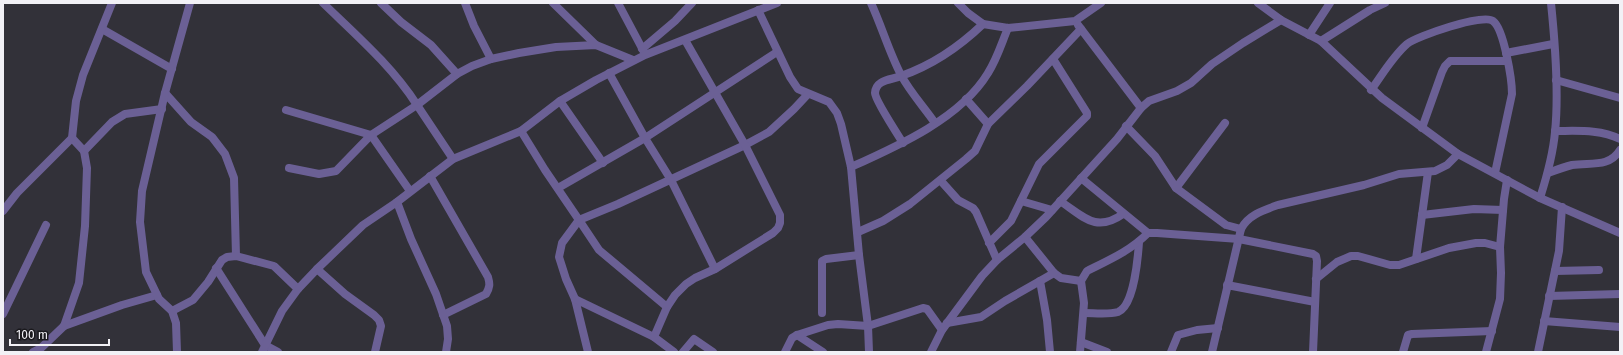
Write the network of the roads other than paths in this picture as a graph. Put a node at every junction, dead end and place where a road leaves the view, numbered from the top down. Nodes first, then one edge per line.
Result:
1 (112, 3) edge
2 (190, 3) edge
3 (323, 3) edge
4 (381, 3) edge
5 (465, 3) edge
6 (553, 3) edge
7 (618, 3) edge
8 (692, 3) edge
9 (777, 3) edge
10 (871, 3) edge
11 (958, 3) edge
12 (1101, 3) edge
13 (1330, 3) edge
14 (1385, 3) edge
15 (1551, 3) edge
16 (1262, 4) edge
17 (758, 10) junction
18 (1281, 20) junction
19 (1075, 21) junction
20 (983, 24) junction
21 (1008, 28) junction
22 (1081, 29) junction
23 (102, 30) junction
24 (1309, 35) junction
25 (685, 40) junction
26 (1321, 41) junction
27 (1554, 44) junction
28 (596, 45) junction
29 (644, 52) junction
30 (778, 52) junction
31 (1506, 57) junction
32 (491, 59) junction
33 (1053, 59) junction
34 (633, 60) junction
35 (172, 69) junction
36 (609, 73) junction
37 (457, 74) junction
38 (902, 76) junction
39 (1556, 80) junction
40 (1372, 90) junction
41 (715, 92) junction
42 (165, 93) junction
43 (808, 94) junction
44 (1620, 98) edge
45 (966, 99) junction
46 (560, 101) junction
47 (417, 105) junction
48 (1141, 108) junction
49 (162, 109) junction
50 (286, 110) dead end
51 (935, 123) junction
52 (1225, 123) dead end
53 (988, 124) junction
54 (1126, 126) junction
55 (1422, 128) junction
56 (521, 131) junction
57 (1555, 131) junction
58 (371, 136) junction
59 (72, 138) junction
60 (645, 138) junction
61 (1620, 139) edge
62 (903, 143) junction
63 (746, 145) junction
64 (84, 150) junction
65 (1620, 150) edge
66 (1458, 154) junction
67 (453, 158) junction
68 (603, 163) junction
69 (851, 167) junction
70 (289, 168) dead end
71 (1428, 172) junction
72 (1495, 173) junction
73 (1548, 173) junction
74 (430, 176) junction
75 (1081, 178) junction
76 (671, 180) junction
77 (941, 180) junction
78 (1508, 180) junction
79 (558, 188) junction
80 (1176, 188) junction
81 (410, 191) junction
82 (1540, 198) junction
83 (1021, 201) junction
84 (1060, 201) junction
85 (397, 202) junction
86 (1562, 207) junction
87 (1052, 210) junction
88 (1503, 210) junction
89 (3, 211) edge
90 (1123, 214) junction
91 (1422, 215) junction
92 (579, 220) junction
93 (46, 225) dead end
94 (1241, 228) junction
95 (858, 232) junction
96 (1620, 233) edge
97 (1148, 234) junction
98 (1025, 237) junction
99 (1239, 239) junction
100 (1139, 242) junction
101 (989, 243) junction
102 (1500, 247) junction
103 (859, 255) junction
104 (236, 256) junction
105 (1416, 259) junction
106 (997, 260) junction
107 (216, 268) junction
108 (715, 268) junction
109 (317, 269) junction
110 (1599, 270) dead end
111 (1555, 271) junction
112 (1054, 273) junction
113 (1316, 279) junction
114 (1040, 281) junction
115 (1081, 281) junction
116 (1227, 286) junction
117 (298, 289) junction
118 (1620, 294) edge
119 (157, 295) junction
120 (1549, 296) junction
121 (575, 299) junction
122 (1315, 302) junction
123 (667, 307) junction
124 (172, 311) junction
125 (822, 313) dead end
126 (1084, 313) junction
127 (3, 314) edge
128 (443, 315) junction
129 (1544, 321) junction
130 (947, 323) junction
131 (64, 326) junction
132 (868, 326) junction
133 (1620, 327) edge
134 (1218, 328) junction
135 (942, 330) junction
136 (1492, 331) junction
137 (797, 335) junction
138 (654, 337) junction
139 (1081, 342) junction
140 (264, 348) edge
141 (41, 350) edge
142 (33, 352) edge
143 (177, 352) edge
144 (278, 352) edge
145 (375, 352) edge
146 (446, 352) edge
147 (588, 352) edge
148 (674, 352) edge
149 (683, 352) edge
150 (713, 352) edge
151 (785, 352) edge
152 (823, 352) edge
153 (869, 352) edge
154 (931, 352) edge
155 (1050, 352) edge
156 (1080, 352) edge
157 (1107, 352) edge
158 (1171, 352) edge
159 (1212, 352) edge
160 (1313, 352) edge
161 (1403, 352) edge
162 (1486, 352) edge
163 (1538, 352) edge

1 - 23 street
2 - 35 street
3 - 47 street
4 - 37 street
5 - 32 street
6 - 28 street
7 - 29 street
8 - 29 street
9 - 17 street
10 - 38 street
11 - 20 street
12 - 19 street
13 - 24 street
14 - 26 street
15 - 27 street
16 - 18 street
17 - 25 street
17 - 30 street
18 - 24 street
18 - 48 street
19 - 21 street
19 - 22 street
20 - 21 street
20 - 38 street
21 - 45 street
22 - 33 street
22 - 48 street
23 - 35 street
23 - 59 street
24 - 26 street
25 - 29 street
25 - 41 street
26 - 40 street
27 - 31 street
27 - 39 street
28 - 32 street
28 - 34 street
29 - 34 street
30 - 41 street
30 - 43 street
31 - 40 street
31 - 55 street
31 - 72 street
32 - 37 street
33 - 53 street
33 - 83 street
34 - 36 street
35 - 42 street
36 - 46 street
36 - 60 street
37 - 47 street
38 - 51 street
38 - 62 street
39 - 44 street
39 - 57 street
40 - 55 street
41 - 60 street
41 - 63 street
42 - 49 street
42 - 104 street
43 - 63 street
43 - 69 street
45 - 51 street
45 - 53 street
46 - 56 street
46 - 68 street
47 - 58 street
47 - 67 street
48 - 54 street
49 - 64 street
49 - 119 street
50 - 58 street
51 - 62 street
52 - 80 street
53 - 77 street
54 - 75 street
54 - 80 street
55 - 66 street
56 - 67 street
56 - 79 street
57 - 61 street
57 - 73 street
58 - 70 street
58 - 81 street
59 - 64 street
59 - 89 street
60 - 68 street
60 - 76 street
62 - 69 street
63 - 76 street
63 - 108 street
64 - 131 street
65 - 73 street
66 - 71 street
66 - 72 street
67 - 74 street
68 - 79 street
69 - 95 street
71 - 91 street
71 - 94 street
72 - 78 street
73 - 82 street
74 - 81 street
74 - 128 street
75 - 84 street
75 - 90 street
76 - 92 street
76 - 108 street
77 - 95 street
77 - 101 street
78 - 82 street
78 - 88 street
79 - 92 street
80 - 94 street
81 - 85 street
82 - 86 street
83 - 87 street
83 - 101 street
84 - 87 street
84 - 90 street
85 - 109 street
85 - 128 street
86 - 96 street
86 - 111 street
87 - 98 street
88 - 91 street
88 - 102 street
90 - 97 street
91 - 105 street
92 - 121 street
92 - 123 street
93 - 127 street
94 - 99 street
95 - 103 street
97 - 99 street
97 - 100 street
98 - 106 street
98 - 112 street
99 - 113 street
99 - 116 street
100 - 115 street
100 - 126 street
101 - 106 street
102 - 105 street
102 - 136 street
103 - 125 street
103 - 132 street
104 - 107 street
104 - 117 street
105 - 113 street
106 - 130 street
107 - 124 street
107 - 140 street
108 - 123 street
109 - 117 street
109 - 145 street
110 - 111 street
111 - 120 street
112 - 114 street
112 - 115 street
113 - 122 street
114 - 130 street
114 - 155 street
115 - 126 street
116 - 122 street
116 - 134 street
117 - 140 street
118 - 120 street
119 - 124 street
119 - 131 street
120 - 129 street
121 - 138 street
121 - 147 street
122 - 160 street
123 - 138 street
124 - 143 street
126 - 139 street
128 - 146 street
129 - 133 street
129 - 163 street
130 - 135 street
131 - 141 street
132 - 135 street
132 - 137 street
132 - 153 street
134 - 158 street
134 - 159 street
135 - 154 street
136 - 161 street
136 - 162 street
137 - 151 street
137 - 152 street
138 - 148 street
139 - 156 street
139 - 157 street
140 - 144 street
141 - 142 street
149 - 150 street

